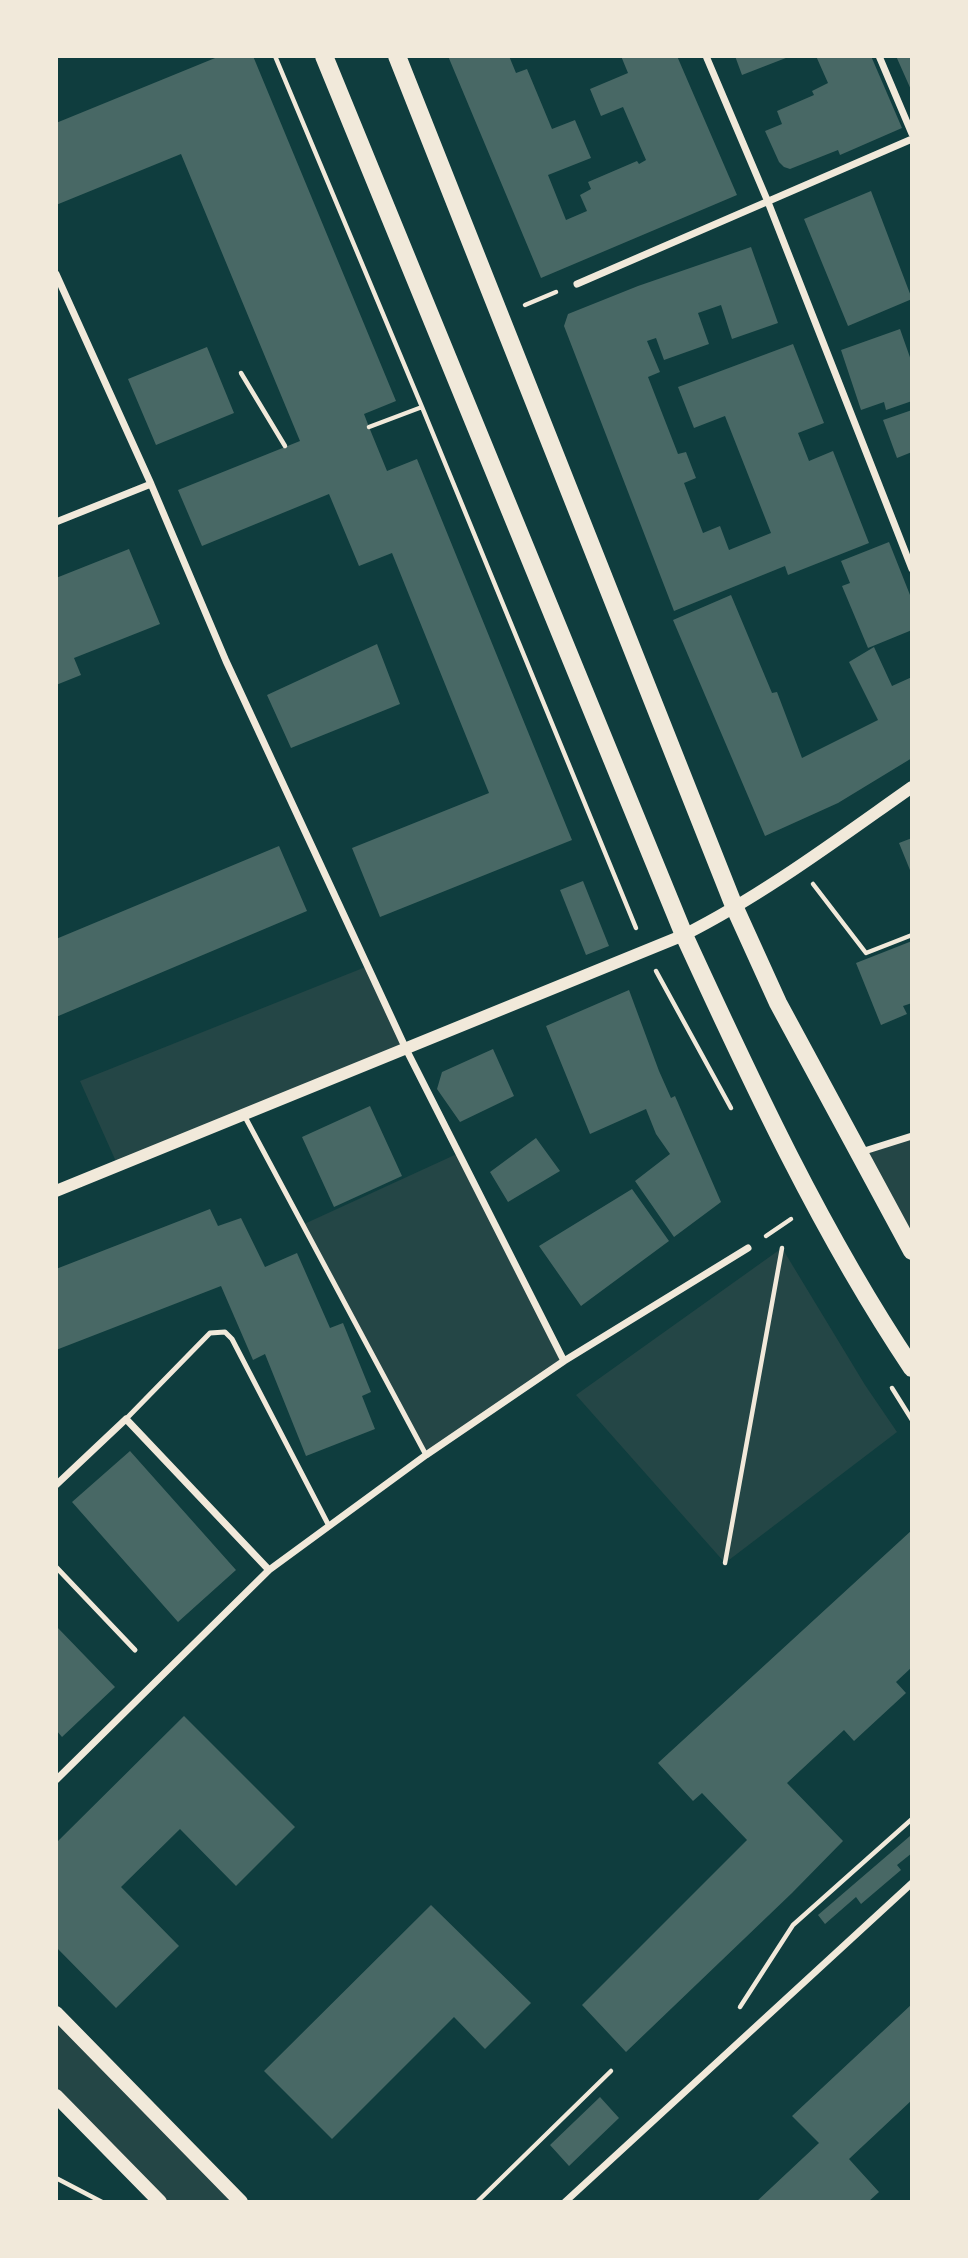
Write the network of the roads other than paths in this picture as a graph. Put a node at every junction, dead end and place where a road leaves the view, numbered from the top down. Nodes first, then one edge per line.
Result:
1 (324, 56) edge
2 (397, 56) edge
3 (706, 56) edge
4 (879, 56) edge
5 (912, 134) edge
6 (912, 139) edge
7 (768, 202) junction
8 (56, 274) edge
9 (577, 284) road end
10 (151, 484) junction
11 (56, 522) edge
12 (912, 569) edge
13 (912, 787) edge
14 (734, 906) junction
15 (684, 935) junction
16 (406, 1049) junction
17 (244, 1115) junction
18 (912, 1136) edge
19 (858, 1153) junction
20 (56, 1191) edge
21 (748, 1248) road end
22 (912, 1251) edge
23 (564, 1361) junction
24 (912, 1368) edge
25 (126, 1419) junction
26 (426, 1455) junction
27 (56, 1485) edge
28 (329, 1525) junction
29 (56, 1567) edge
30 (269, 1570) junction
31 (135, 1650) dead end
32 (56, 1780) edge
33 (912, 1883) edge
34 (56, 2013) edge
35 (56, 2096) edge
36 (160, 2202) edge
37 (240, 2202) edge
38 (565, 2202) edge

1 - 15 main road
2 - 14 main road
3 - 7 street
4 - 5 street
6 - 7 street
7 - 9 street
7 - 12 street
8 - 10 street
10 - 11 street
10 - 16 street
13 - 14 street
14 - 15 street
14 - 19 main road
15 - 16 street
15 - 24 main road
16 - 17 street
16 - 23 street
17 - 20 street
17 - 26 lane
18 - 19 street
19 - 22 main road
21 - 23 street
23 - 26 street
25 - 27 street
25 - 28 lane
25 - 30 street
26 - 28 street
28 - 30 street
29 - 31 lane
30 - 32 street
33 - 38 street
34 - 37 main road
35 - 36 main road

